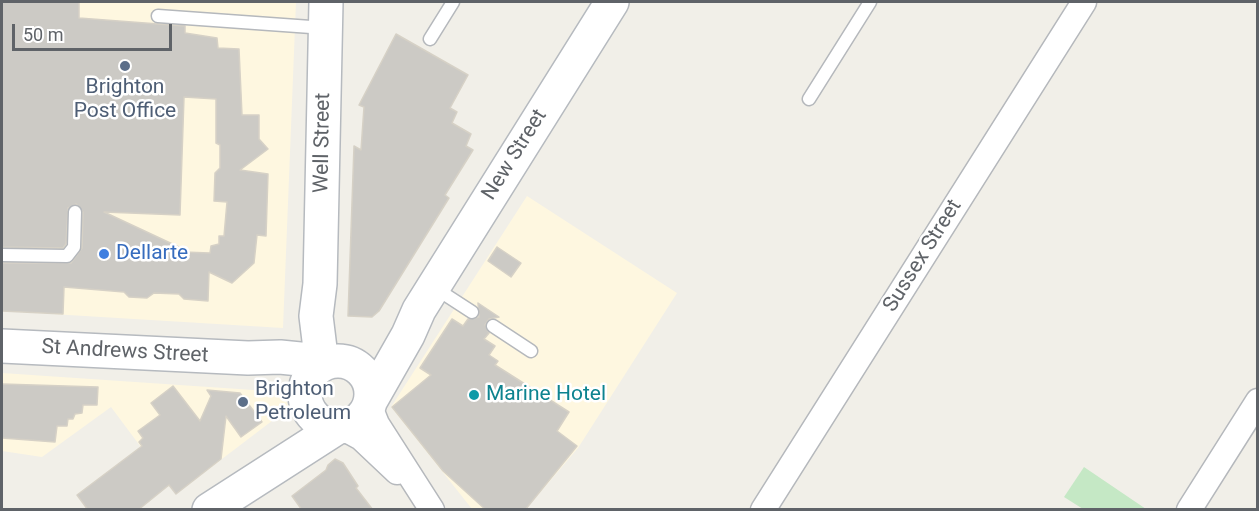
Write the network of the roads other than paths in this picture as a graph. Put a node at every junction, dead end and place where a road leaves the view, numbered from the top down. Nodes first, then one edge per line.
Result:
1 (453, 2) edge
2 (612, 2) edge
3 (870, 2) edge
4 (1083, 2) edge
5 (326, 15) edge
6 (158, 16) dead end
7 (430, 39) dead end
8 (809, 99) dead end
9 (75, 212) dead end
10 (2, 255) edge
11 (320, 284) junction
12 (426, 298) junction
13 (472, 312) dead end
14 (316, 316) junction
15 (493, 326) dead end
16 (2, 346) edge
17 (531, 351) dead end
18 (241, 358) junction
19 (326, 375) junction
20 (1257, 401) edge
21 (370, 402) junction
22 (340, 427) junction
23 (417, 489) junction
24 (219, 502) edge
25 (432, 510) edge
26 (763, 510) edge
27 (1189, 510) edge

1 - 7 lane
2 - 12 main road, New Street
3 - 8 lane
4 - 26 street, Sussex Street
5 - 6 lane
5 - 11 main road, Well Street
9 - 10 lane
11 - 14 main road, Well Street
11 - 19 main road, Well Street
12 - 13 lane
12 - 19 main road, New Street
12 - 21 main road, New Street
14 - 18 main road
14 - 19 main road, Well Street
15 - 17 lane
16 - 18 main road, St Andrews Street
18 - 19 main road, St Andrews Street
19 - 21 main road
19 - 22 main road
19 - 24 main road, New Street
20 - 27 street
21 - 22 main road
21 - 23 street
22 - 23 street
22 - 24 main road, New Street
23 - 25 street

